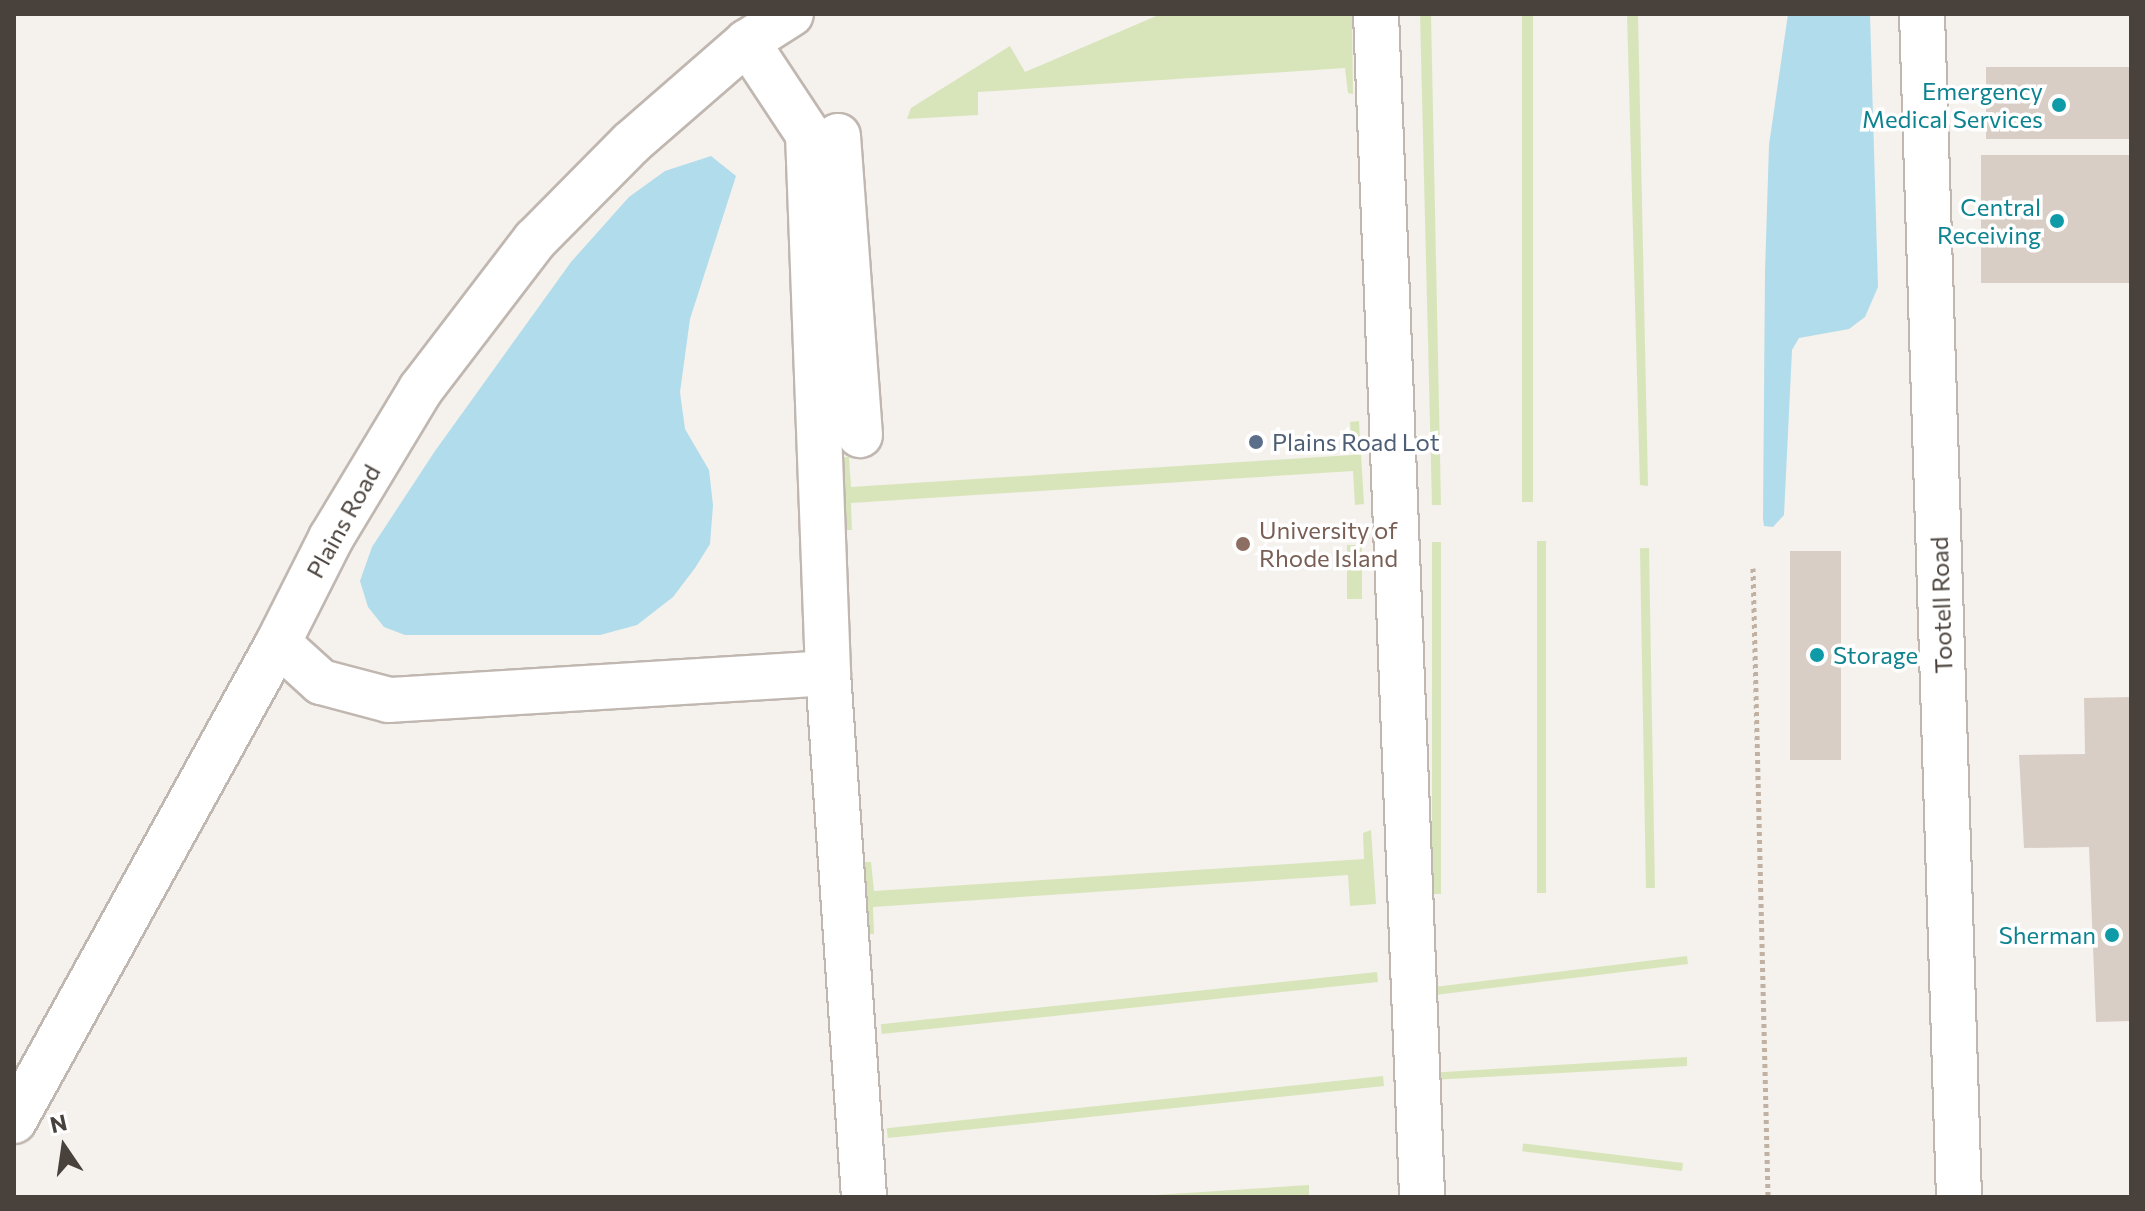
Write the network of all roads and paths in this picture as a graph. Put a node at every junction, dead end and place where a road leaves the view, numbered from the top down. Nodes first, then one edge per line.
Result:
1 (791, 14) edge
2 (1376, 14) edge
3 (1922, 14) edge
4 (747, 42) junction
5 (838, 136) dead end
6 (860, 435) dead end
7 (1753, 568) dead end
8 (278, 643) junction
9 (828, 673) junction
10 (14, 1121) edge
11 (864, 1197) edge
12 (1422, 1197) edge
13 (1768, 1197) edge
14 (1959, 1197) edge

1 - 4 street, Plains Road
2 - 12 street
3 - 14 street, Tootell Road
4 - 8 street, Plains Road
4 - 9 street
5 - 6 street
7 - 13 path
8 - 9 street
8 - 10 street, Plains Road
9 - 11 street

